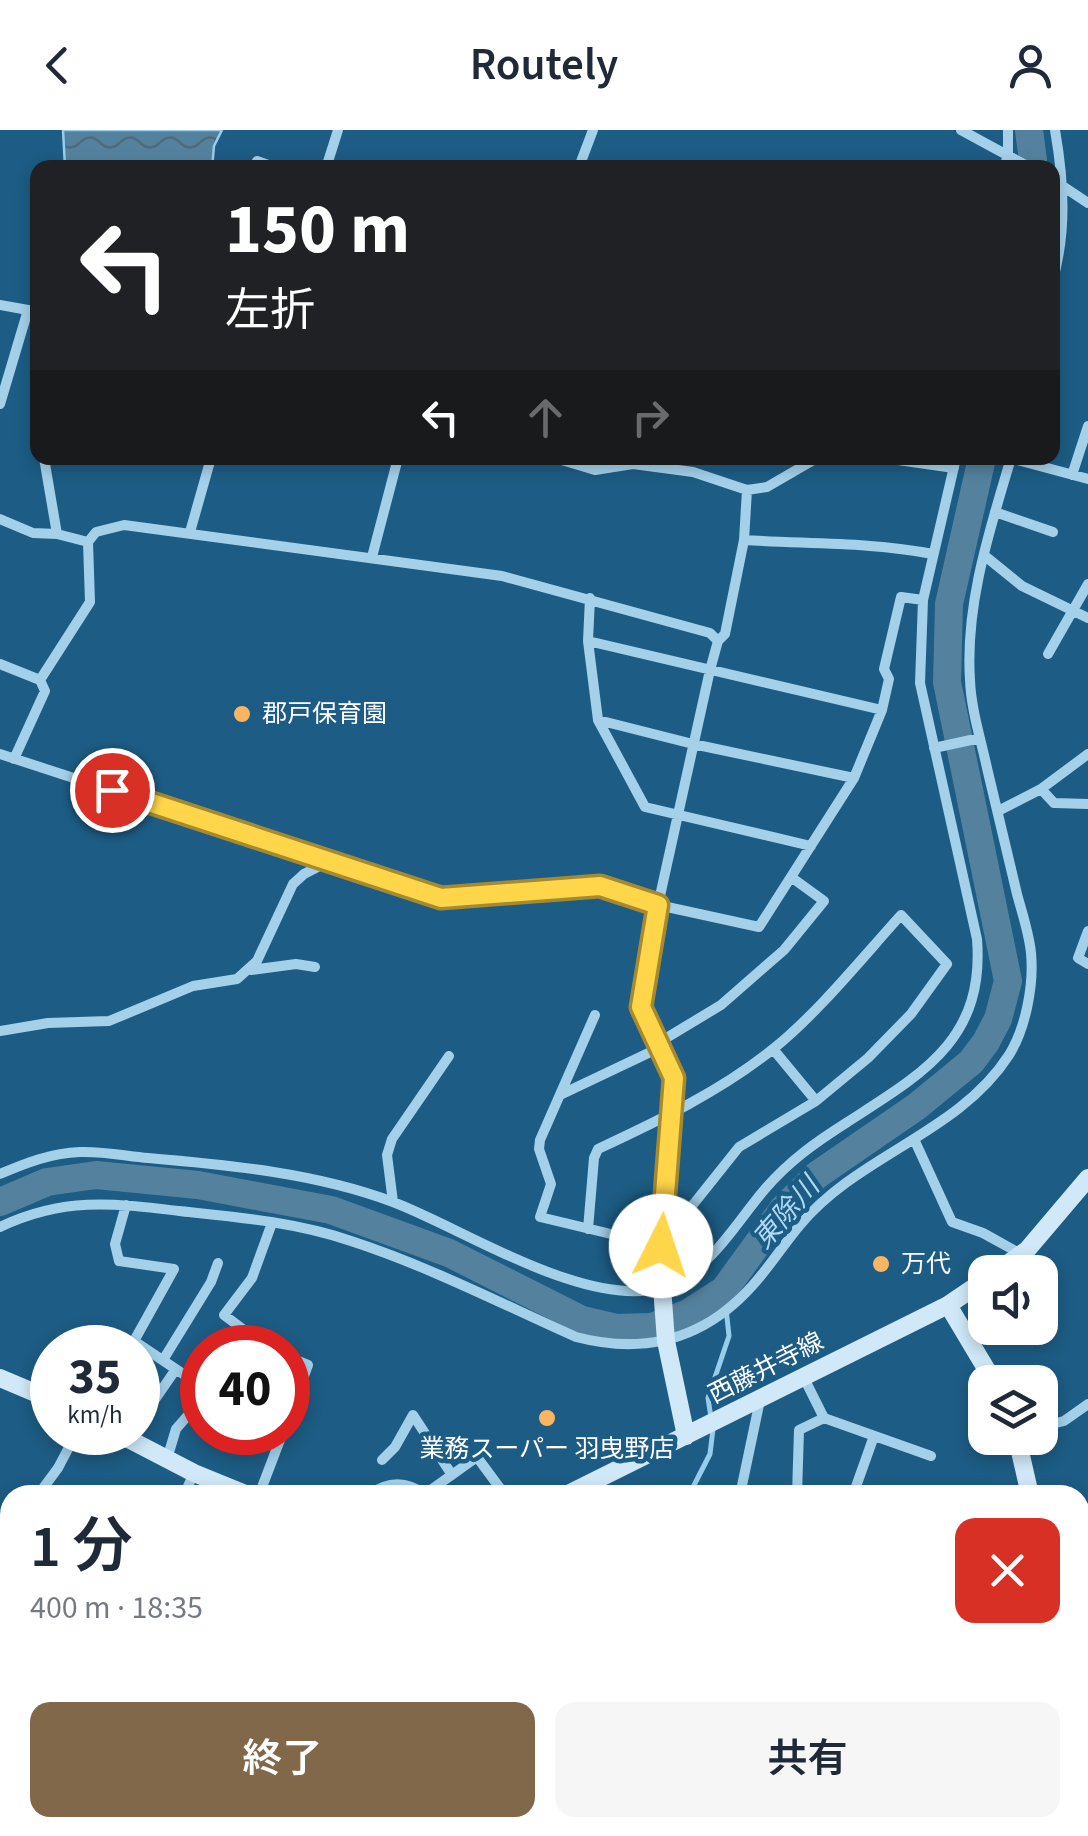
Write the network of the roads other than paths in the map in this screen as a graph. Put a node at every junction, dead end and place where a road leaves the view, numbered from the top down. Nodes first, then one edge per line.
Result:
1 (338, 130) edge
2 (593, 130) edge
3 (961, 130) edge
4 (1008, 130) edge
5 (1055, 130) edge
6 (1012, 157) junction
7 (329, 160) edge
8 (582, 160) edge
9 (1010, 160) edge
10 (1017, 160) edge
11 (1056, 160) edge
12 (1060, 185) edge
13 (1088, 203) edge
14 (1060, 226) edge
15 (1060, 255) edge
16 (0, 304) edge
17 (30, 309) edge
18 (30, 319) edge
19 (0, 404) edge
20 (1088, 426) edge
21 (45, 465) edge
22 (209, 465) edge
23 (396, 465) edge
24 (578, 465) edge
25 (627, 465) edge
26 (640, 465) edge
27 (805, 465) edge
28 (955, 465) edge
29 (1008, 465) edge
30 (1037, 465) edge
31 (1072, 474) junction
32 (1088, 479) edge
33 (747, 490) junction
34 (995, 512) junction
35 (0, 519) edge
36 (190, 532) junction
37 (1053, 532) dead end
38 (57, 534) junction
39 (744, 540) junction
40 (88, 542) junction
41 (934, 554) junction
42 (984, 556) junction
43 (372, 557) junction
44 (1088, 584) edge
45 (590, 598) junction
46 (923, 600) junction
47 (1072, 612) junction
48 (1088, 618) edge
49 (718, 640) junction
50 (588, 641) junction
51 (1048, 654) dead end
52 (0, 664) edge
53 (710, 670) junction
54 (40, 680) junction
55 (882, 710) junction
56 (598, 720) junction
57 (977, 738) junction
58 (693, 744) junction
59 (938, 747) junction
60 (0, 754) edge
61 (1088, 754) edge
62 (14, 759) junction
63 (854, 778) junction
64 (1041, 789) junction
65 (1088, 804) edge
66 (998, 811) junction
67 (677, 814) junction
68 (811, 846) junction
69 (329, 861) junction
70 (792, 877) junction
71 (658, 905) junction
72 (1088, 931) edge
73 (1088, 964) edge
74 (315, 967) dead end
75 (250, 970) junction
76 (595, 1015) dead end
77 (0, 1031) edge
78 (658, 1046) junction
79 (773, 1049) junction
80 (449, 1056) dead end
81 (559, 1096) junction
82 (816, 1101) junction
83 (671, 1115) junction
84 (914, 1139) junction
85 (0, 1174) edge
86 (1088, 1178) edge
87 (392, 1202) junction
88 (126, 1205) junction
89 (272, 1223) junction
90 (0, 1227) edge
91 (588, 1229) junction
92 (661, 1240) junction
93 (1021, 1254) joint
94 (218, 1263) dead end
95 (662, 1287) junction
96 (968, 1291) edge
97 (948, 1305) junction
98 (143, 1325) edge
99 (236, 1325) edge
100 (666, 1342) junction
101 (160, 1358) edge
102 (163, 1360) junction
103 (984, 1365) edge
104 (176, 1369) junction
105 (180, 1372) edge
106 (0, 1378) edge
107 (804, 1378) junction
108 (160, 1390) edge
109 (30, 1391) edge
110 (760, 1400) junction
111 (1088, 1404) edge
112 (824, 1418) junction
113 (1058, 1422) edge
114 (180, 1425) edge
115 (686, 1436) junction
116 (874, 1436) junction
117 (160, 1454) edge
118 (65, 1455) edge
119 (274, 1455) edge
120 (1021, 1455) edge
121 (930, 1456) dead end
122 (167, 1459) junction
123 (382, 1460) dead end
124 (194, 1473) junction
125 (452, 1475) junction
126 (45, 1485) edge
127 (189, 1485) edge
128 (223, 1485) edge
129 (263, 1485) edge
130 (438, 1485) edge
131 (497, 1485) edge
132 (586, 1485) edge
133 (742, 1485) edge
134 (797, 1485) edge
135 (857, 1485) edge
136 (1028, 1485) edge

1 - 7 street
2 - 8 street
3 - 6 street
4 - 6 street
5 - 11 street
6 - 9 street
6 - 10 street
12 - 13 street
14 - 15 street
16 - 17 street
18 - 19 street
20 - 31 street
21 - 38 street
22 - 36 street
23 - 43 street
24 - 25 street
26 - 33 street
27 - 33 street
28 - 41 street
29 - 34 street
30 - 31 street
31 - 32 street
33 - 39 street
34 - 37 street
34 - 42 street
35 - 38 street
36 - 40 street
36 - 43 street
38 - 40 street
39 - 41 street
39 - 49 street
40 - 54 street
41 - 46 street
42 - 47 street
42 - 57 street
43 - 45 street
44 - 47 street
45 - 49 street
45 - 50 street
46 - 55 street
46 - 59 street
47 - 48 street
47 - 51 street
49 - 53 street
50 - 53 street
50 - 56 street
52 - 54 street
53 - 55 street
53 - 58 street
54 - 62 street
55 - 63 street
56 - 58 street
56 - 67 street
57 - 59 street
57 - 66 street
58 - 63 street
58 - 67 street
59 - 95 street
60 - 62 street
61 - 64 street
62 - 69 street
63 - 68 street
64 - 65 street
64 - 66 street
66 - 84 street
67 - 68 street
67 - 71 street
68 - 70 street
69 - 71 street
69 - 75 street
70 - 71 street
70 - 78 street
71 - 78 main road
72 - 73 street
74 - 75 street
75 - 77 street
76 - 81 street
78 - 81 street
78 - 83 main road
79 - 82 street
79 - 82 street
79 - 83 street
80 - 87 street
81 - 91 street
82 - 92 street
83 - 91 street
83 - 92 main road
84 - 93 street
84 - 100 street
85 - 87 street
86 - 93 main road
87 - 95 street
88 - 89 street
88 - 90 street
88 - 98 street
89 - 99 street
89 - 100 street
91 - 92 street
92 - 95 main road
94 - 102 street
95 - 100 main road
96 - 97 main road, 西藤井寺線
97 - 103 main road
97 - 107 main road, 西藤井寺線
100 - 115 main road
101 - 102 street
102 - 104 street
104 - 105 street
104 - 108 street
106 - 109 main road
107 - 110 main road, 西藤井寺線
107 - 112 street
110 - 115 main road, 西藤井寺線
110 - 133 street
111 - 113 street
112 - 116 street
112 - 134 street
114 - 122 street
115 - 132 main road, 西藤井寺線
116 - 121 street
116 - 135 street
117 - 122 main road
118 - 126 street
119 - 129 street
120 - 136 main road
122 - 124 main road
123 - 125 street
124 - 127 street
124 - 128 main road
125 - 130 street
125 - 131 street

